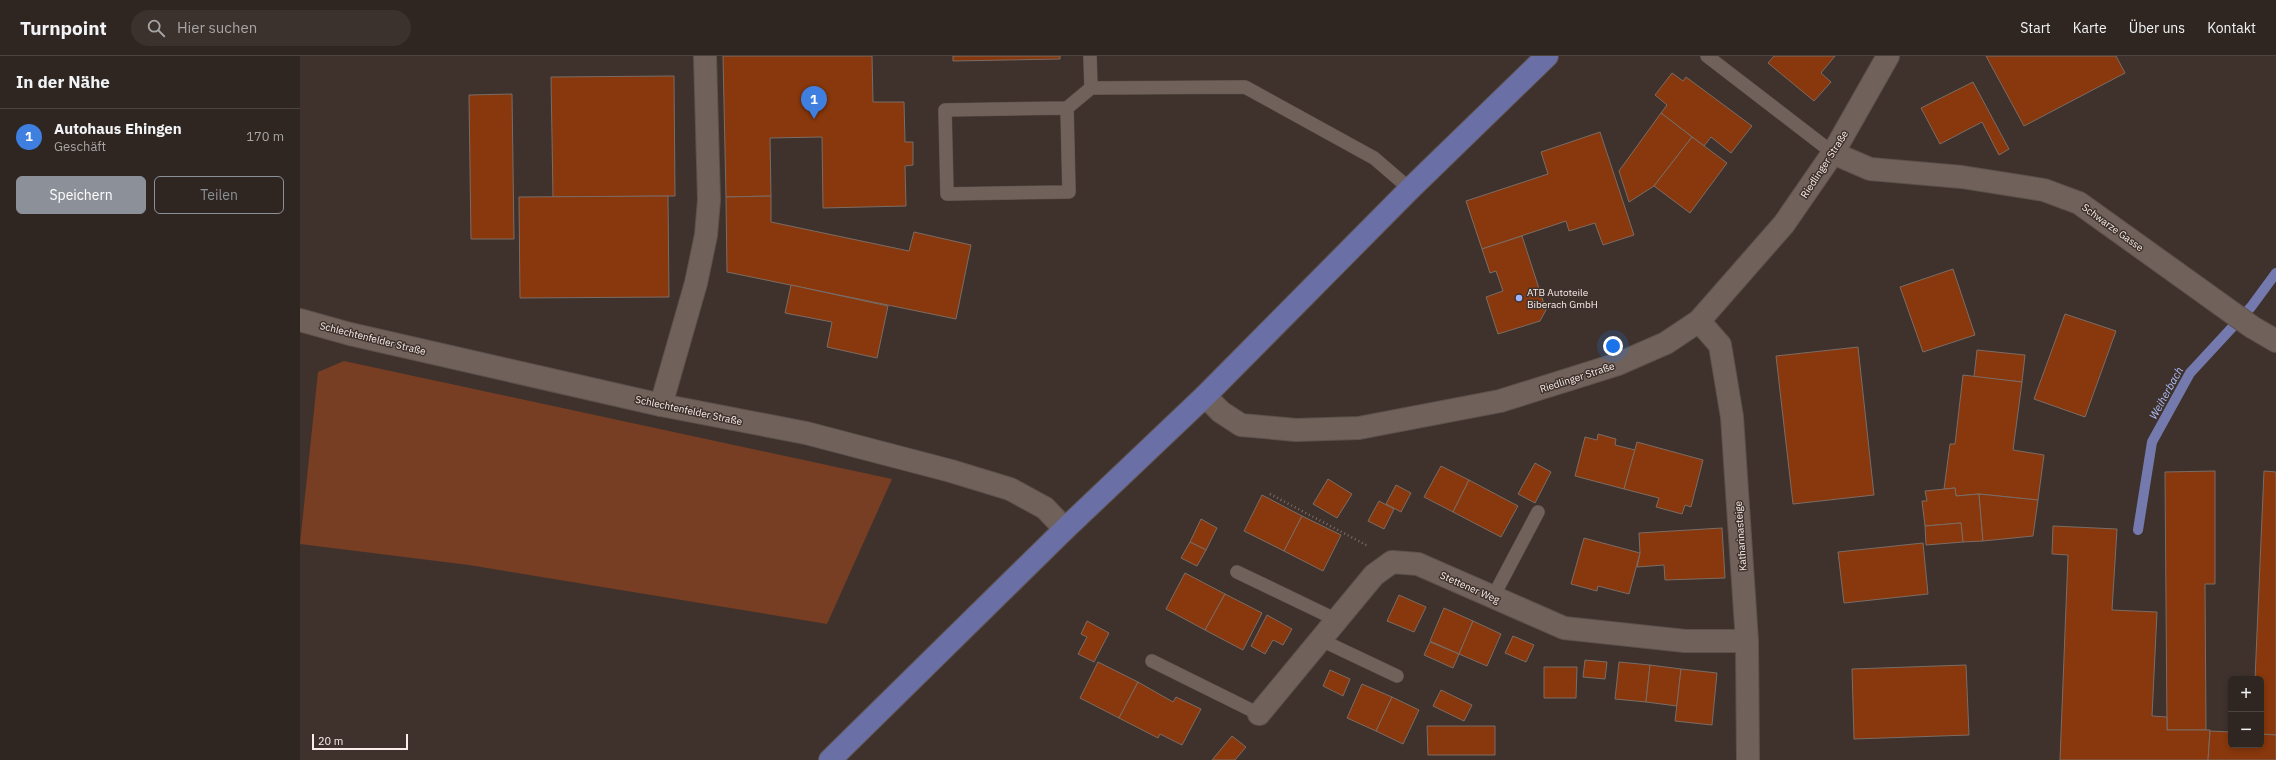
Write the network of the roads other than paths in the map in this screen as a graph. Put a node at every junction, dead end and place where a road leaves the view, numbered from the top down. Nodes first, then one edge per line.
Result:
1 (705, 56) edge
2 (1090, 56) edge
3 (1547, 56) edge
4 (1707, 56) edge
5 (1888, 56) edge
6 (1091, 88) junction
7 (1067, 108) junction
8 (1834, 153) junction
9 (1410, 189) junction
10 (300, 320) edge
11 (1699, 321) junction
12 (2276, 341) edge
13 (1205, 396) junction
14 (660, 405) junction
15 (1538, 512) dead end
16 (1065, 529) junction
17 (1237, 572) dead end
18 (1493, 597) junction
19 (1337, 620) junction
20 (1321, 640) junction
21 (1747, 640) junction
22 (1152, 661) dead end
23 (1397, 676) dead end
24 (1260, 714) joint
25 (830, 760) edge
26 (1748, 760) edge

1 - 14 street
2 - 6 lane
3 - 9 main road
4 - 8 lane
5 - 8 street, Riedlinger Straße
6 - 7 lane
6 - 9 lane
7 - 7 lane
8 - 11 street, Riedlinger Straße
8 - 12 street, Schwarze Gasse
9 - 13 main road
10 - 14 street, Schlechtenfelder Straße
11 - 13 street, Riedlinger Straße
11 - 21 street, Katharinasteige
13 - 16 main road
14 - 16 street, Schlechtenfelder Straße
15 - 18 lane
16 - 25 main road
17 - 19 lane
18 - 19 street, Stettener Weg
18 - 21 street, Stettener Weg
19 - 20 street
20 - 23 lane
20 - 24 street
21 - 26 street, Katharinasteige
22 - 24 lane

